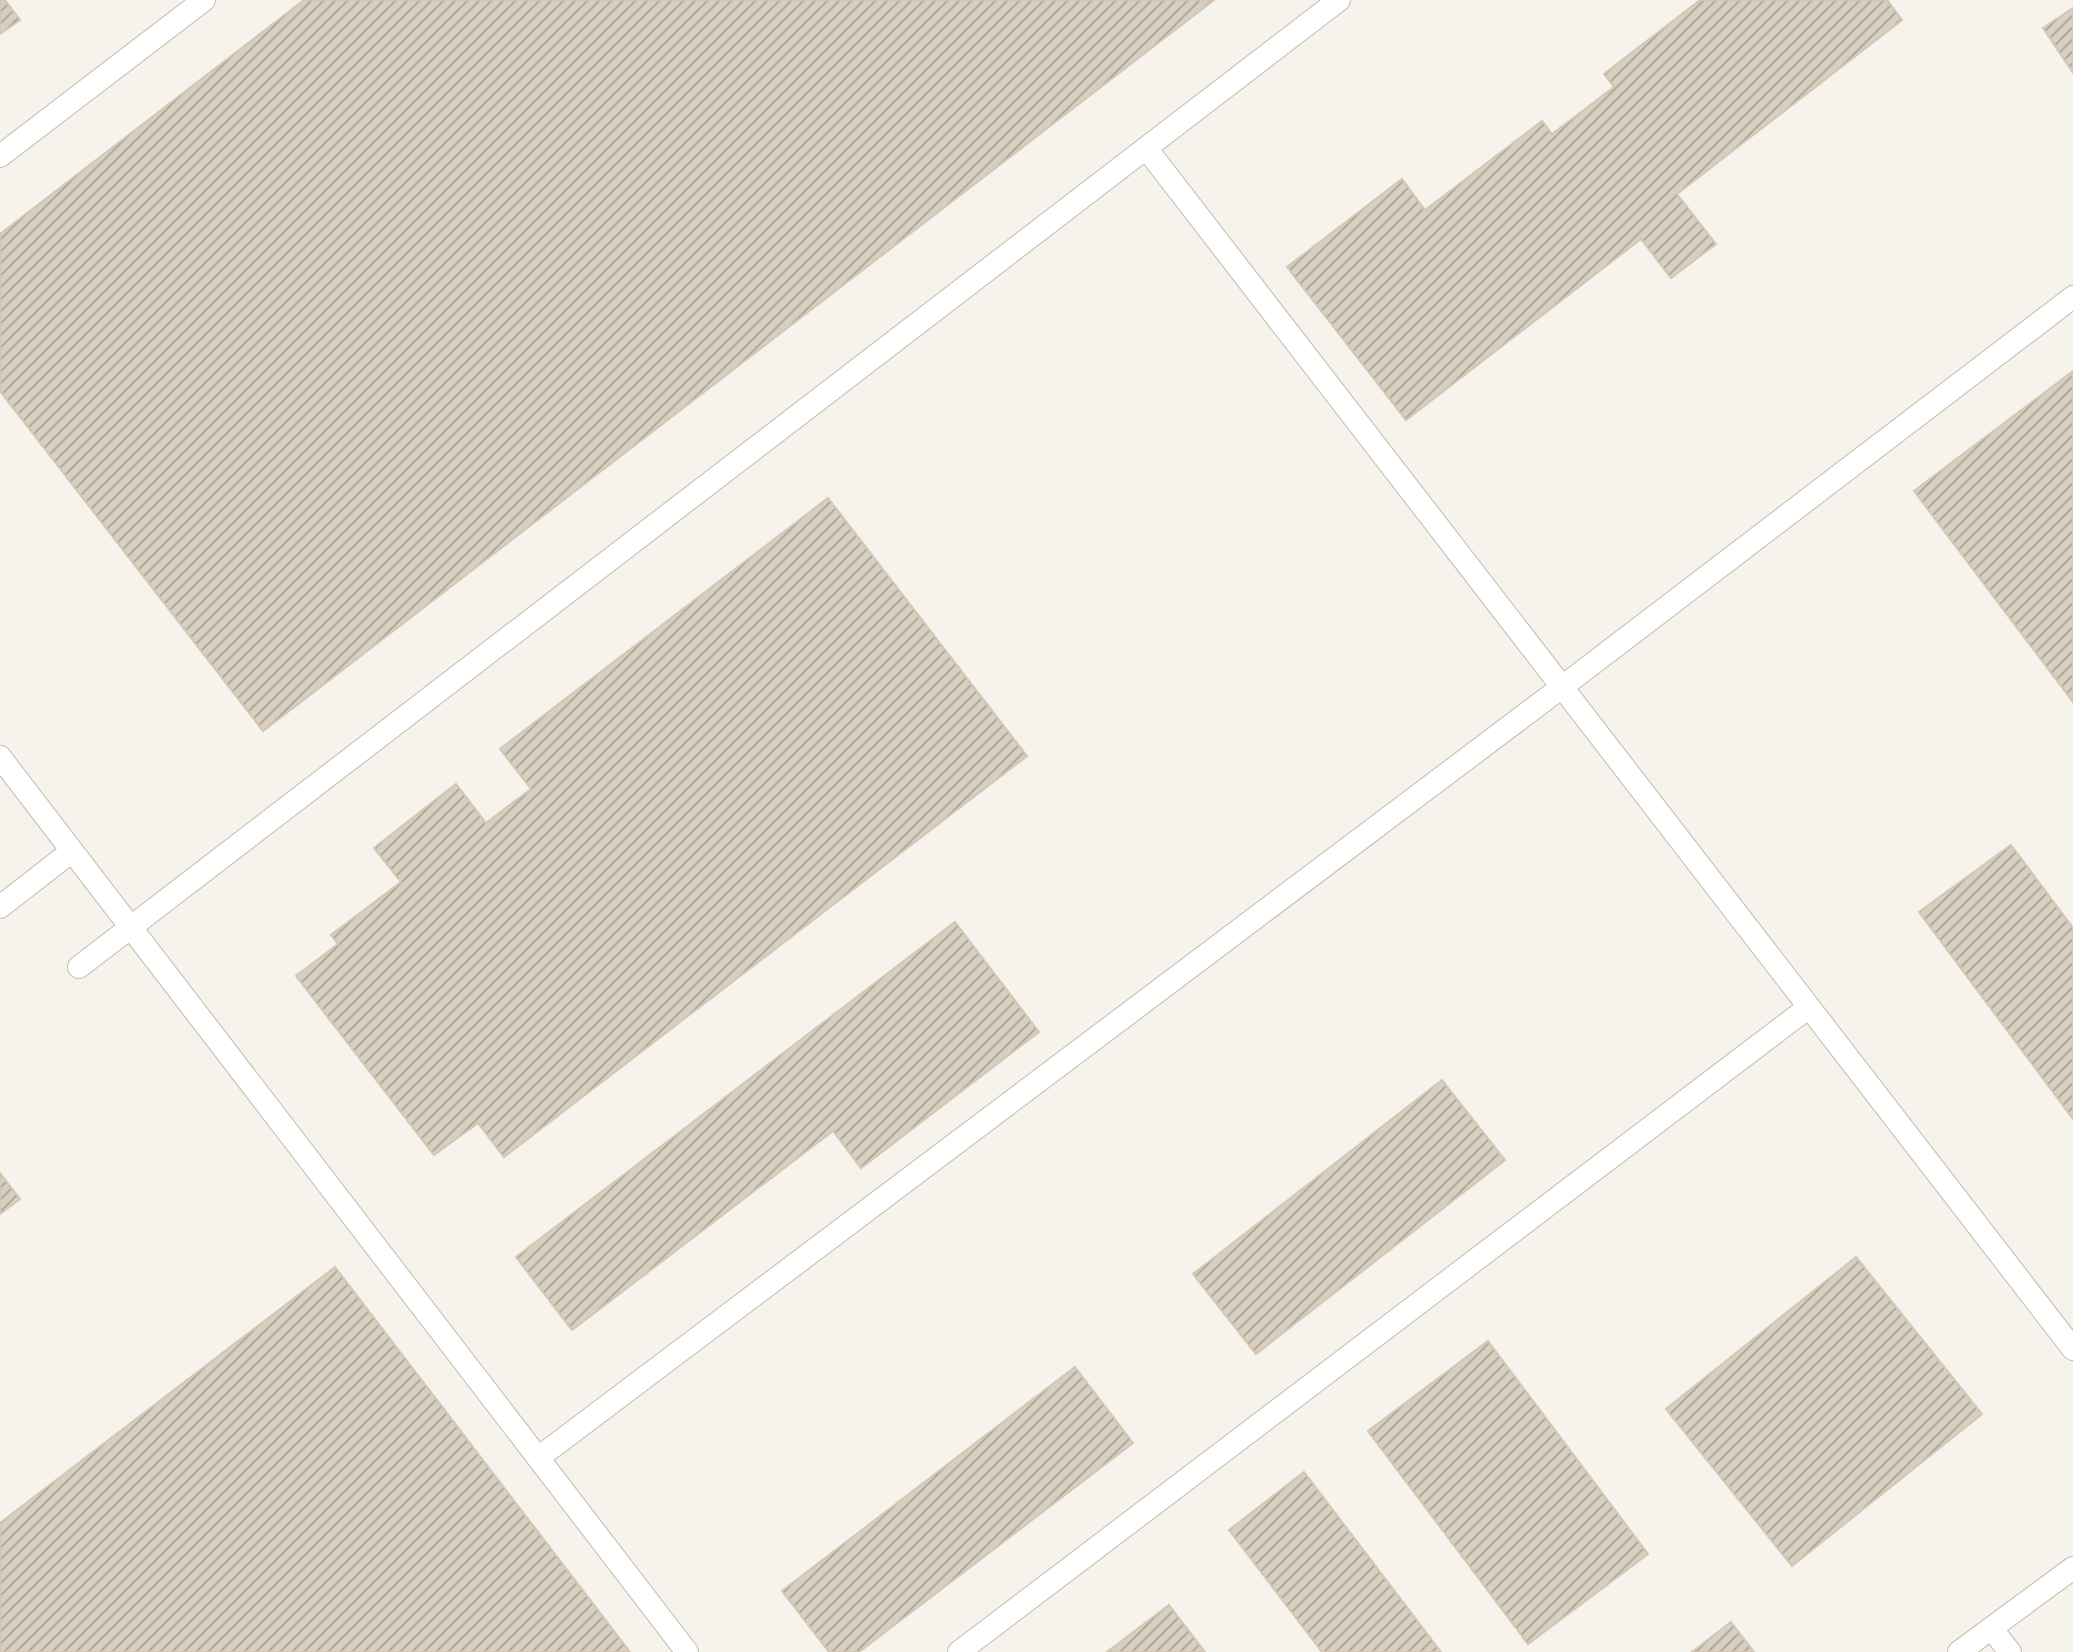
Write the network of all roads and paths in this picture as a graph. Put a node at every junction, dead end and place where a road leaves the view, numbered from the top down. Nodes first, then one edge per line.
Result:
1 (204, 0) edge
2 (1339, 0) edge
3 (1146, 148) junction
4 (0, 156) edge
5 (2073, 297) edge
6 (1562, 687) junction
7 (0, 757) edge
8 (72, 851) junction
9 (0, 907) edge
10 (131, 927) junction
11 (79, 967) dead end
12 (1809, 1007) junction
13 (2073, 1349) edge
14 (538, 1458) junction
15 (2073, 1568) edge
16 (1991, 1628) junction
17 (687, 1652) edge
18 (959, 1652) edge
19 (1959, 1652) edge
20 (2010, 1652) edge

1 - 4 lane
2 - 3 lane
3 - 6 lane
3 - 10 lane
5 - 6 lane
6 - 12 lane
6 - 14 lane
7 - 8 lane
8 - 9 lane
8 - 10 lane
10 - 11 lane
10 - 14 lane
12 - 13 lane
12 - 18 lane
14 - 17 lane
15 - 16 lane
16 - 19 lane
16 - 20 lane

